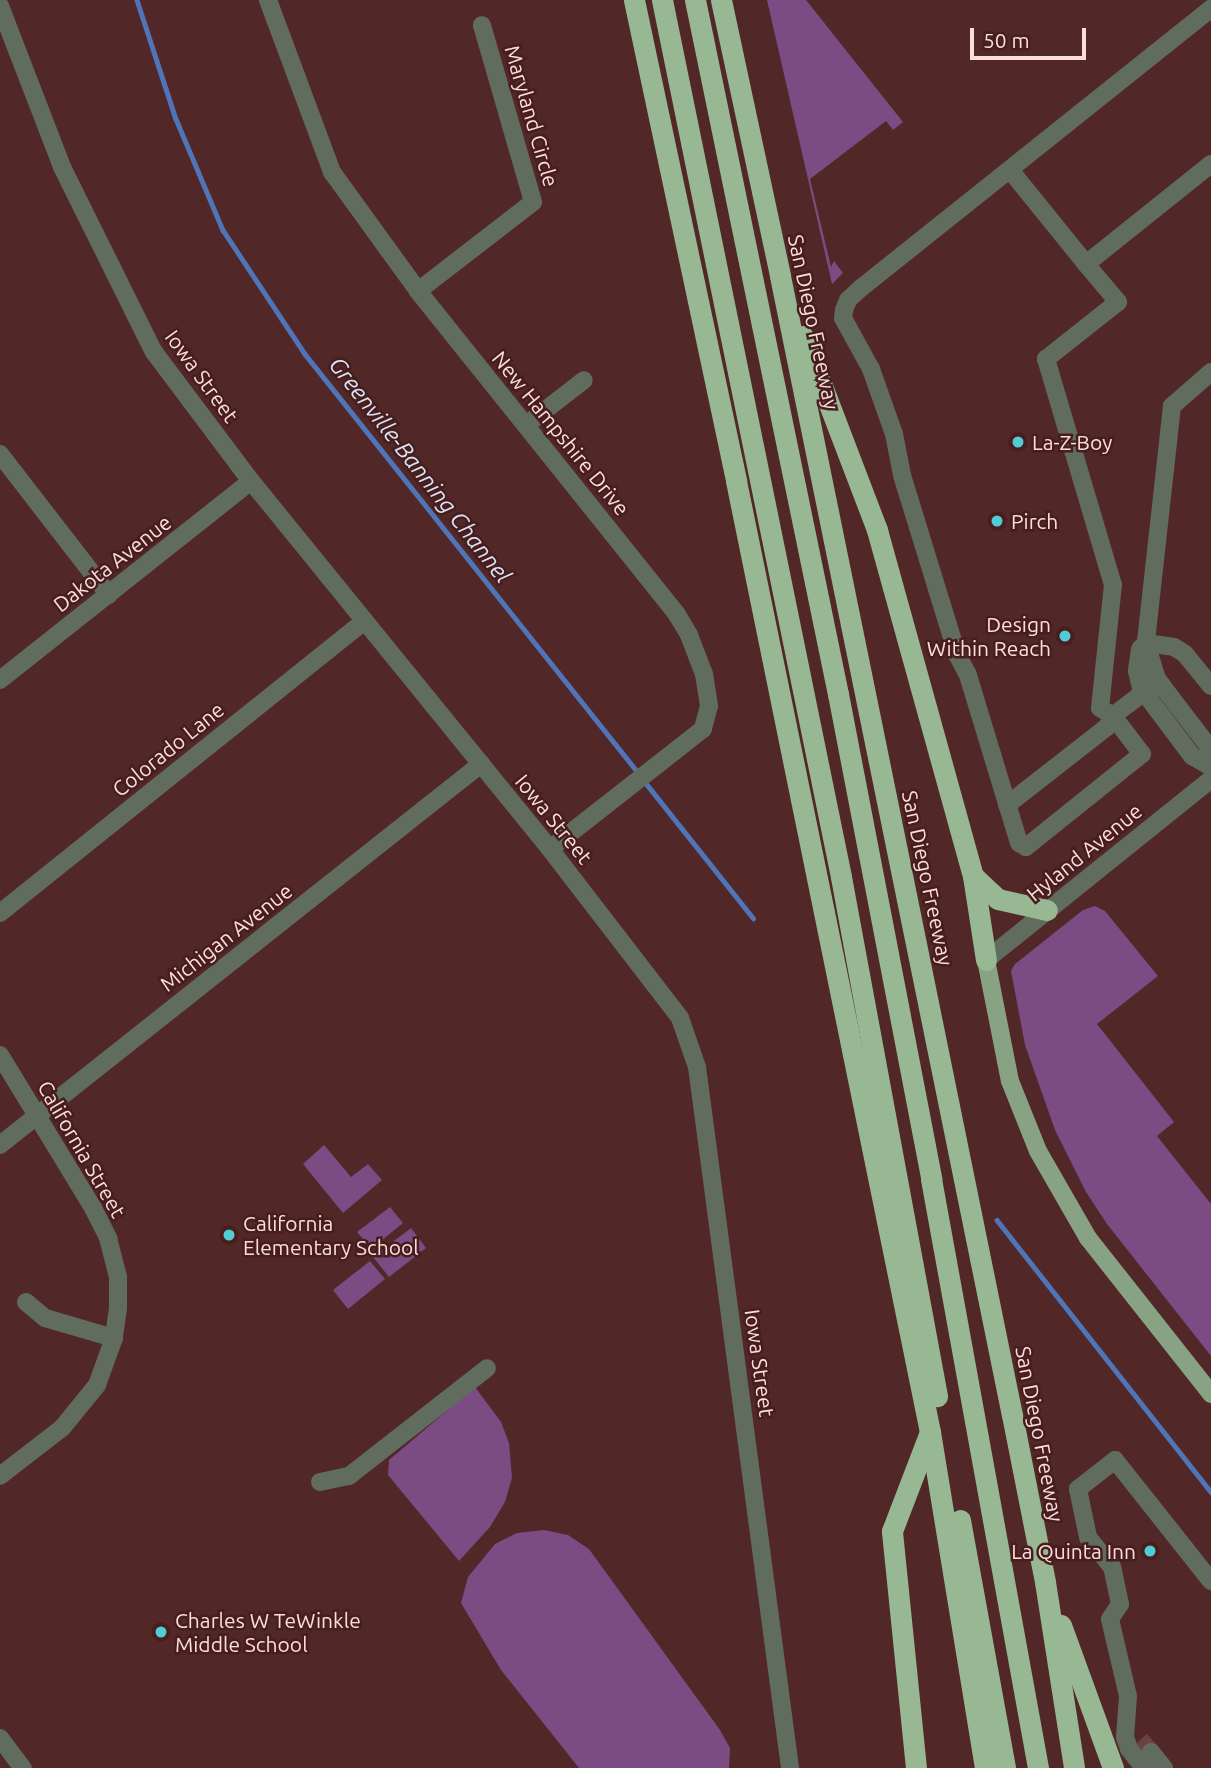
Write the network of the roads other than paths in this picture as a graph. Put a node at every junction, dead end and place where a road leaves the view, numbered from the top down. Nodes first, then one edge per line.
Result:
1 (268, 0) edge
2 (634, 0) edge
3 (662, 0) edge
4 (695, 0) edge
5 (720, 0) edge
6 (0, 6) edge
7 (1211, 9) edge
8 (482, 24) dead end
9 (1211, 164) edge
10 (1010, 170) junction
11 (1086, 264) junction
12 (780, 276) junction
13 (418, 291) junction
14 (1211, 372) edge
15 (584, 380) dead end
16 (526, 425) junction
17 (0, 454) edge
18 (251, 481) junction
19 (109, 595) junction
20 (365, 621) junction
21 (1146, 643) junction
22 (0, 680) edge
23 (1162, 685) junction
24 (1211, 686) edge
25 (1143, 693) junction
26 (1113, 716) junction
27 (1211, 750) edge
28 (481, 764) junction
29 (1211, 767) edge
30 (1211, 779) edge
31 (1007, 805) junction
32 (550, 849) junction
33 (973, 876) junction
34 (1047, 911) junction
35 (0, 913) edge
36 (986, 960) junction
37 (0, 1055) edge
38 (37, 1116) junction
39 (0, 1145) edge
40 (26, 1302) dead end
41 (114, 1338) junction
42 (487, 1368) dead end
43 (1211, 1394) edge
44 (930, 1432) junction
45 (0, 1476) edge
46 (320, 1482) dead end
47 (1211, 1581) edge
48 (1045, 1582) junction
49 (1125, 1722) junction
50 (0, 1738) edge
51 (1145, 1754) edge
52 (23, 1768) edge
53 (790, 1768) edge
54 (916, 1768) edge
55 (985, 1768) edge
56 (1005, 1768) edge
57 (1038, 1768) edge
58 (1074, 1768) edge
59 (1113, 1768) edge
60 (1164, 1768) edge

1 - 13 street, New Hampshire Drive
2 - 44 highway
3 - 56 highway
4 - 57 highway
5 - 12 highway, San Diego Freeway
6 - 18 street, Iowa Street
7 - 10 street
8 - 13 street, Maryland Circle
9 - 11 street
10 - 11 street
10 - 31 street
11 - 26 street
12 - 33 highway
12 - 48 highway, San Diego Freeway
13 - 16 street, New Hampshire Drive
14 - 21 street
15 - 16 street
16 - 32 street, New Hampshire Drive
17 - 19 street
18 - 19 street, Dakota Avenue
18 - 20 street, Iowa Street
19 - 22 street, Dakota Avenue
20 - 28 street, Iowa Street
20 - 35 street, Colorado Lane
21 - 23 street
21 - 24 street
21 - 25 street
23 - 25 street
23 - 27 street
25 - 26 street
25 - 29 street
26 - 31 street
26 - 31 street
28 - 32 street, Iowa Street
28 - 38 street, Michigan Avenue
30 - 34 street, Hyland Avenue
32 - 53 street, Iowa Street
33 - 34 highway
33 - 36 highway
34 - 36 street, Hyland Avenue
36 - 43 main road
37 - 38 street, California Street
38 - 39 street, Michigan Avenue
38 - 41 street, California Street
40 - 41 street
41 - 45 street, California Street
42 - 46 street
44 - 54 highway
44 - 55 highway
47 - 49 street
48 - 58 highway, San Diego Freeway
48 - 59 highway
49 - 51 street
49 - 51 street
50 - 52 street
51 - 60 street

